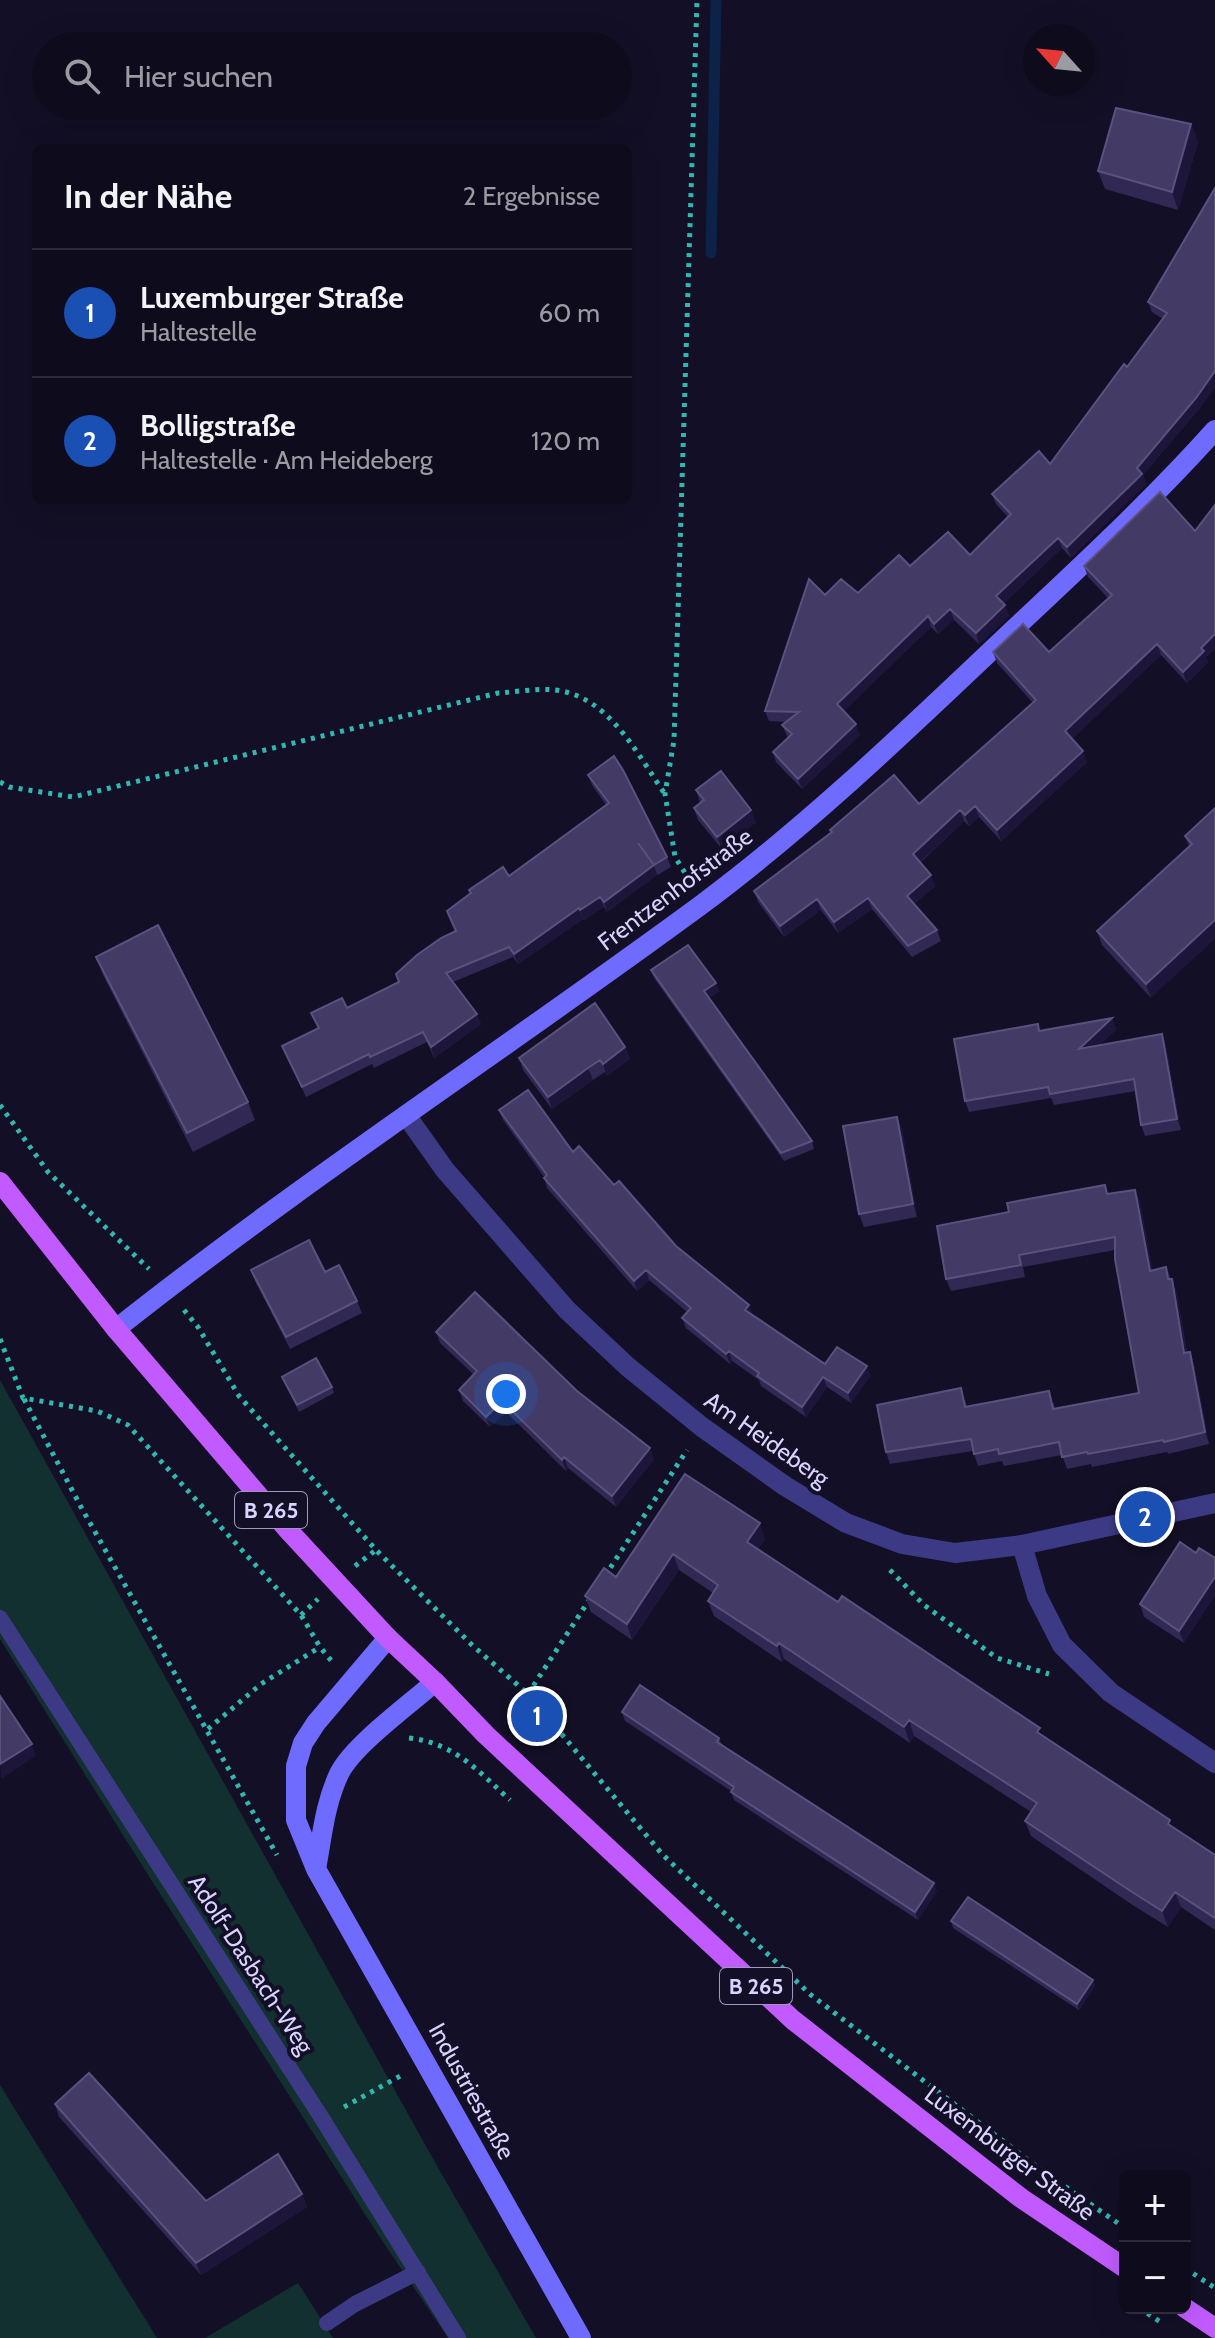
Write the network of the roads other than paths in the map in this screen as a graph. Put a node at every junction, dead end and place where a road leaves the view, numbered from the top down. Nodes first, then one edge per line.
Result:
1 (1215, 430) edge
2 (406, 1115) junction
3 (0, 1182) edge
4 (116, 1329) junction
5 (1215, 1503) edge
6 (1022, 1545) junction
7 (0, 1618) edge
8 (388, 1638) junction
9 (435, 1682) junction
10 (1215, 1763) edge
11 (316, 1869) junction
12 (1119, 2264) edge
13 (418, 2272) junction
14 (1191, 2312) edge
15 (327, 2323) dead end
16 (1215, 2328) edge
17 (458, 2338) edge
18 (581, 2338) edge

1 - 2 street, Frentzenhofstraße
2 - 4 street, Frentzenhofstraße
2 - 6 street, Am Heideberg
3 - 4 main road, Luxemburger Straße / B 265
4 - 8 main road, Luxemburger Straße / B 265
5 - 6 street, Am Heideberg
6 - 10 street
7 - 13 lane, Adolf-Dasbach-Weg
8 - 9 main road, Luxemburger Straße / B 265
8 - 11 street, Industriestraße
9 - 11 street
9 - 12 main road, Luxemburger Straße / B 265
11 - 18 street, Industriestraße
13 - 15 lane
13 - 17 lane, Adolf-Dasbach-Weg
14 - 16 main road

